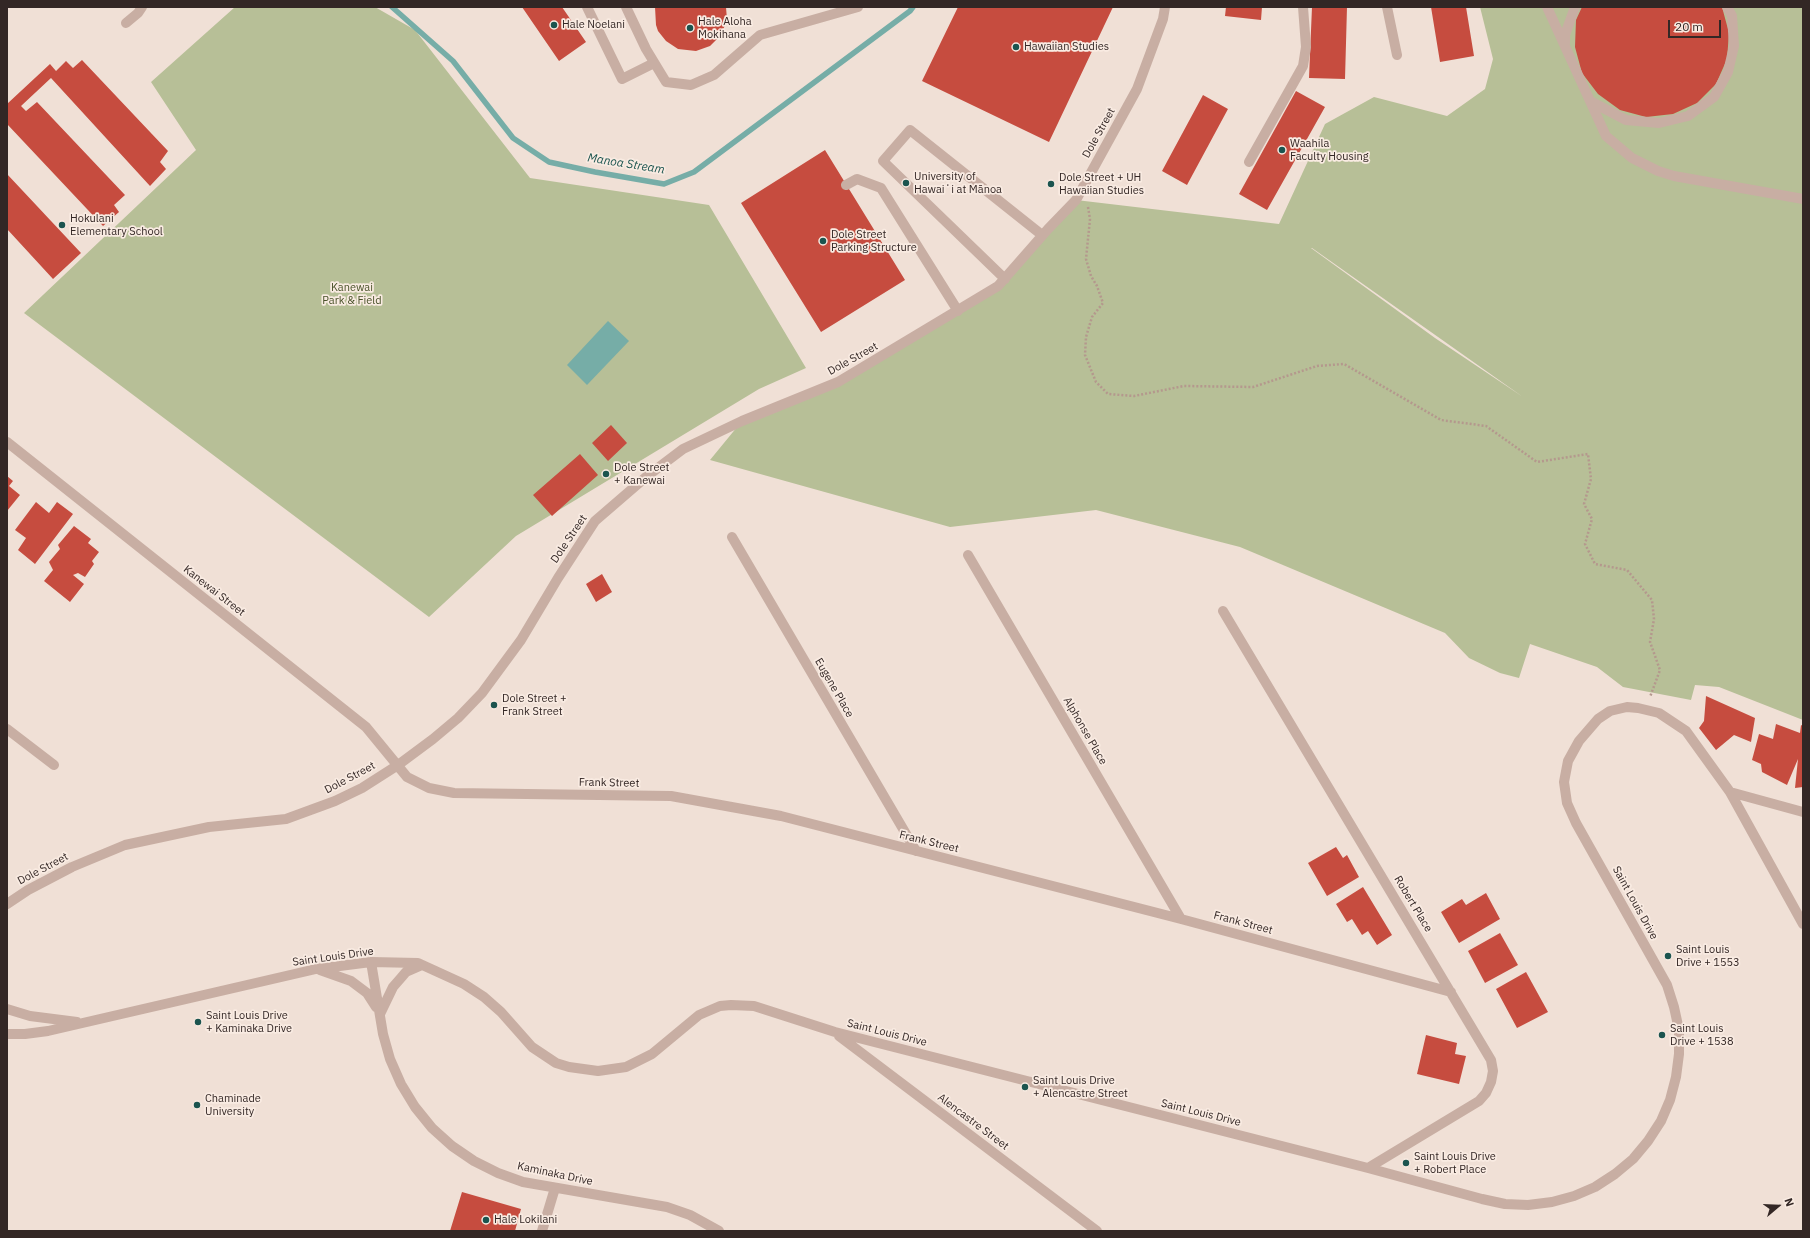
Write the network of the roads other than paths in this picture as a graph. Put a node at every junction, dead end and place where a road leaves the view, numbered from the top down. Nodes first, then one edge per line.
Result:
1 (142, 7) edge
2 (587, 7) edge
3 (626, 7) edge
4 (858, 7) edge
5 (1165, 7) edge
6 (1303, 7) edge
7 (1387, 7) edge
8 (1547, 7) edge
9 (1575, 7) edge
10 (1727, 7) edge
11 (126, 23) dead end
12 (1565, 45) junction
13 (1397, 55) dead end
14 (654, 63) junction
15 (1590, 101) junction
16 (1249, 162) dead end
17 (846, 185) dead end
18 (1803, 199) edge
19 (1042, 235) junction
20 (1005, 278) junction
21 (958, 311) junction
22 (7, 442) edge
23 (732, 536) dead end
24 (968, 555) dead end
25 (1223, 611) dead end
26 (7, 729) edge
27 (54, 765) dead end
28 (398, 765) junction
29 (1730, 792) junction
30 (1803, 812) edge
31 (916, 851) junction
32 (7, 904) edge
33 (1182, 919) junction
34 (1803, 924) edge
35 (370, 962) junction
36 (422, 965) junction
37 (316, 969) junction
38 (1451, 992) junction
39 (7, 1009) edge
40 (380, 1014) junction
41 (82, 1023) junction
42 (835, 1032) junction
43 (7, 1034) edge
44 (1368, 1168) junction
45 (555, 1188) junction
46 (542, 1231) edge
47 (718, 1231) edge
48 (1097, 1231) edge

1 - 11 street
2 - 14 street
3 - 14 street
4 - 14 street
5 - 19 street, Dole Street
6 - 16 street
7 - 13 street
8 - 12 street
9 - 12 street
10 - 15 street
12 - 15 street
15 - 18 street
17 - 21 street
19 - 20 street, Dole Street
19 - 20 street
20 - 21 street, Dole Street
21 - 28 street, Dole Street
22 - 28 street, Kanewai Street
23 - 31 street, Eugene Place
24 - 33 street, Alphonse Place
25 - 38 street, Robert Place
26 - 27 street
28 - 31 street, Frank Street
28 - 32 street, Dole Street
29 - 30 street
29 - 34 street, Saint Louis Drive
29 - 44 street, Saint Louis Drive
31 - 33 street, Frank Street
33 - 38 street, Frank Street
35 - 36 street, Saint Louis Drive
35 - 37 street, Saint Louis Drive
35 - 40 street, Kaminaka Drive
36 - 40 street
36 - 42 street, Saint Louis Drive
37 - 40 street
37 - 41 street, Saint Louis Drive
38 - 44 street, Robert Place
39 - 41 street
40 - 45 street, Kaminaka Drive
41 - 43 street, Saint Louis Drive
42 - 44 street, Saint Louis Drive
42 - 48 street, Alencastre Street
45 - 46 street
45 - 47 street, Kaminaka Drive

